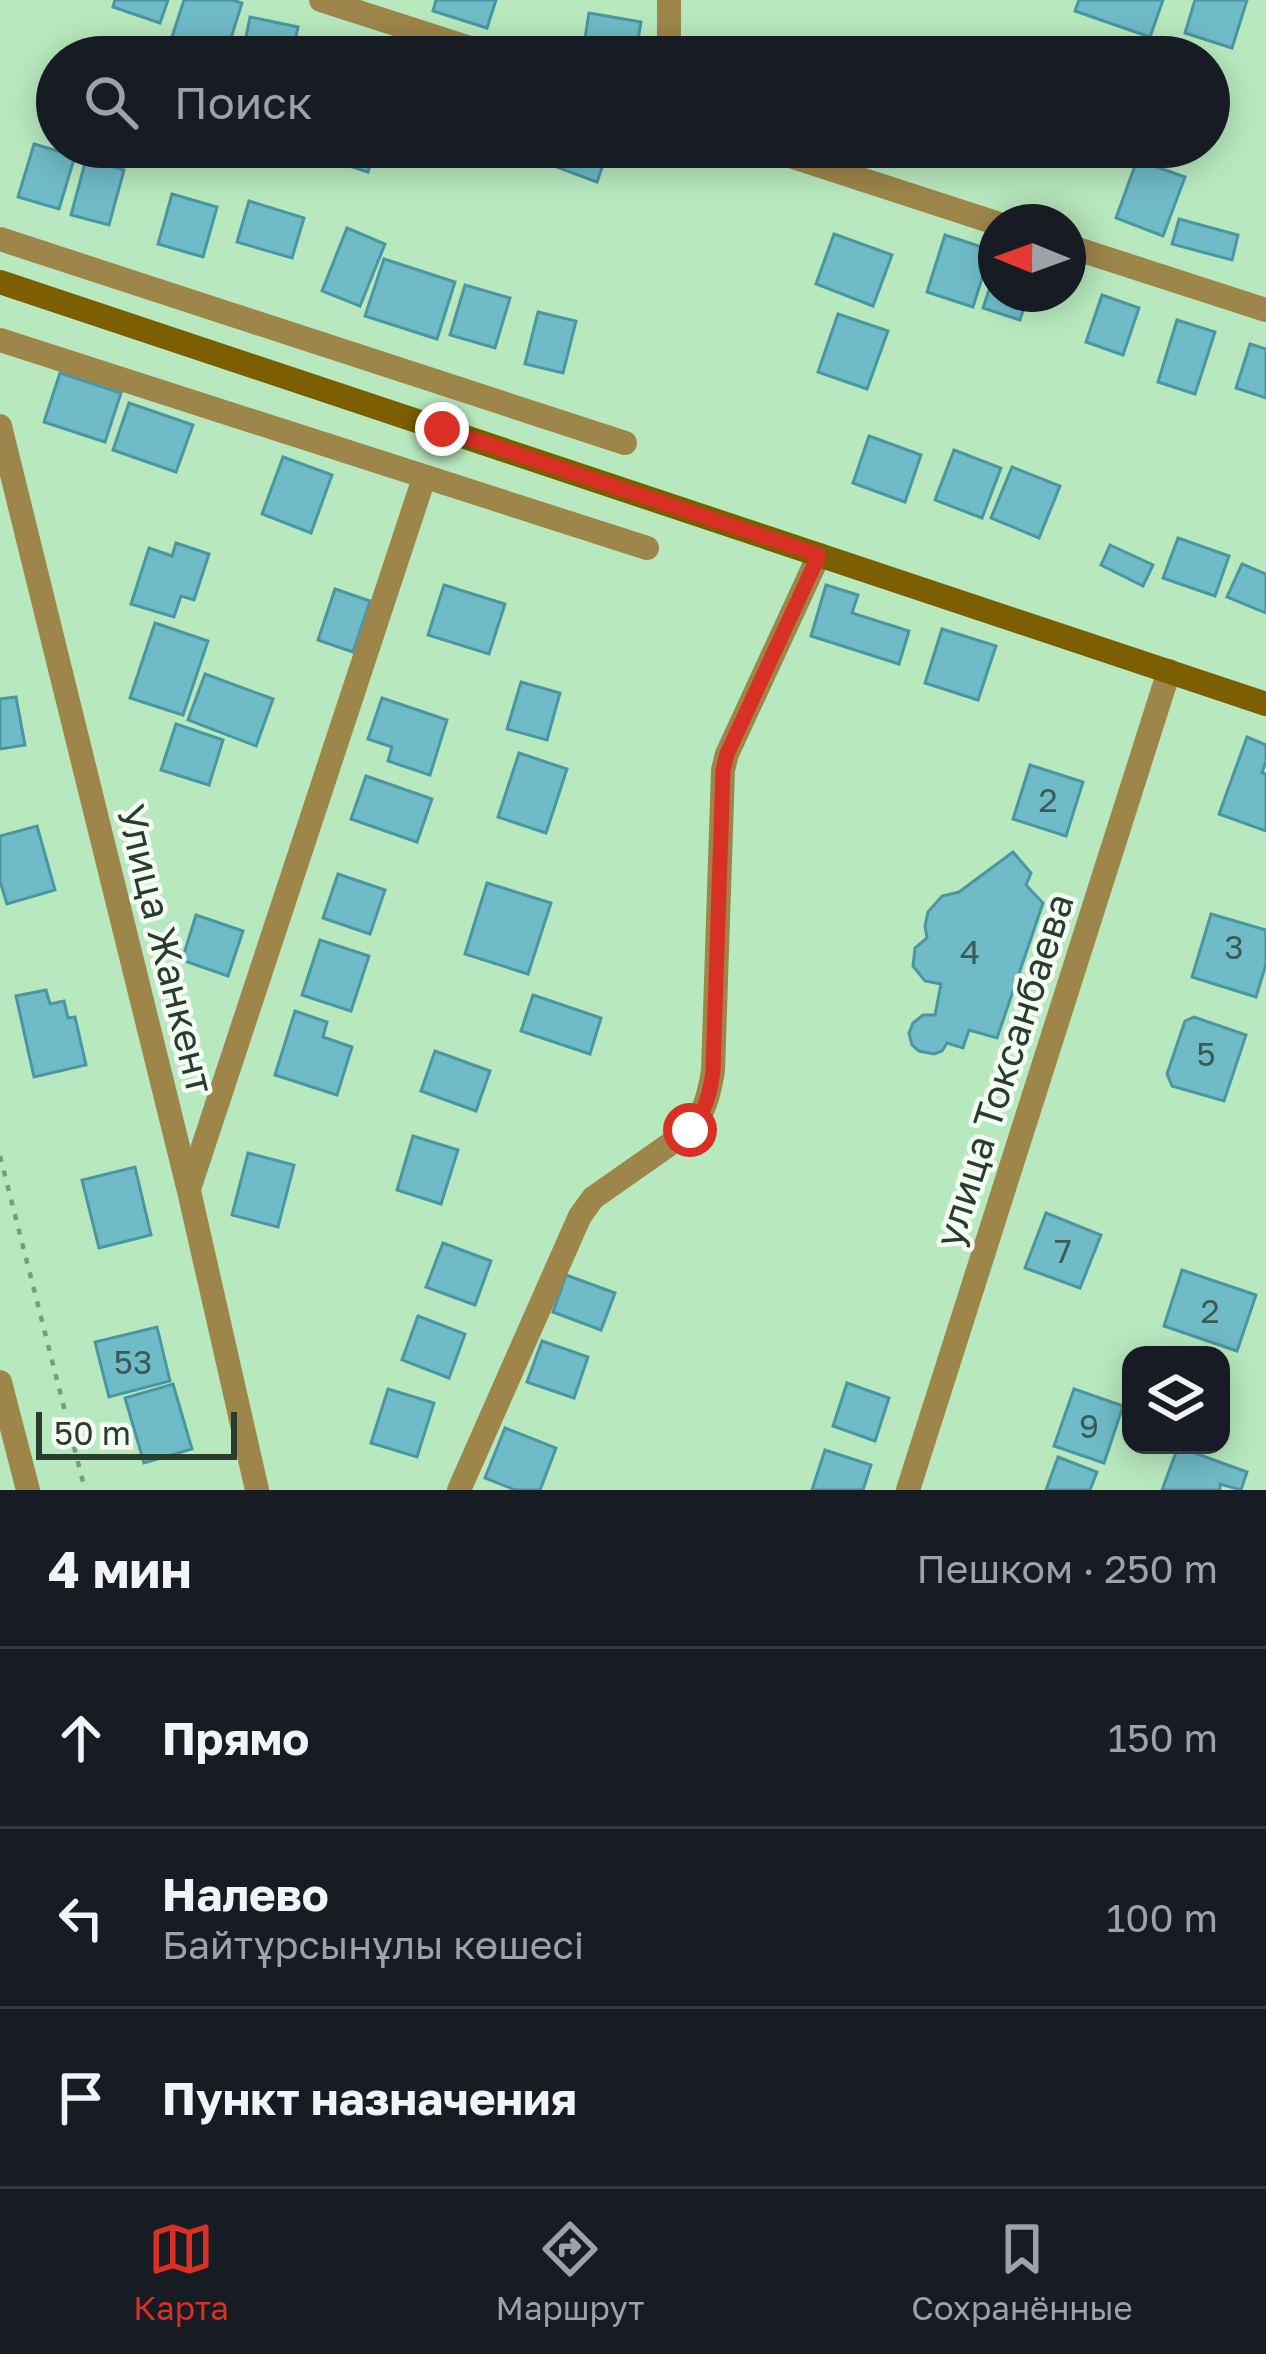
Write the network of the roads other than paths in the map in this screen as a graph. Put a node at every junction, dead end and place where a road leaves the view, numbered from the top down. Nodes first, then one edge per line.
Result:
1 (321, 0) edge
2 (669, 0) edge
3 (433, 36) edge
4 (669, 36) edge
5 (827, 168) edge
6 (978, 217) edge
7 (0, 238) edge
8 (1086, 252) edge
9 (0, 282) edge
10 (1266, 310) edge
11 (0, 340) edge
12 (0, 425) edge
13 (625, 442) dead end
14 (424, 478) junction
15 (647, 548) dead end
16 (819, 555) junction
17 (1168, 671) junction
18 (1266, 704) edge
19 (189, 1191) junction
20 (0, 1382) edge
21 (28, 1490) edge
22 (256, 1490) edge
23 (459, 1490) edge
24 (908, 1490) edge

1 - 3 street
2 - 4 street
5 - 6 street
7 - 13 street
8 - 10 street
9 - 16 main road
11 - 14 street
12 - 19 street, Улица Жанкент
14 - 15 street
14 - 19 street
16 - 17 main road
16 - 23 street
17 - 18 main road
17 - 24 street, улица Токсанбаева
19 - 22 street, Улица Жанкент
20 - 21 street

